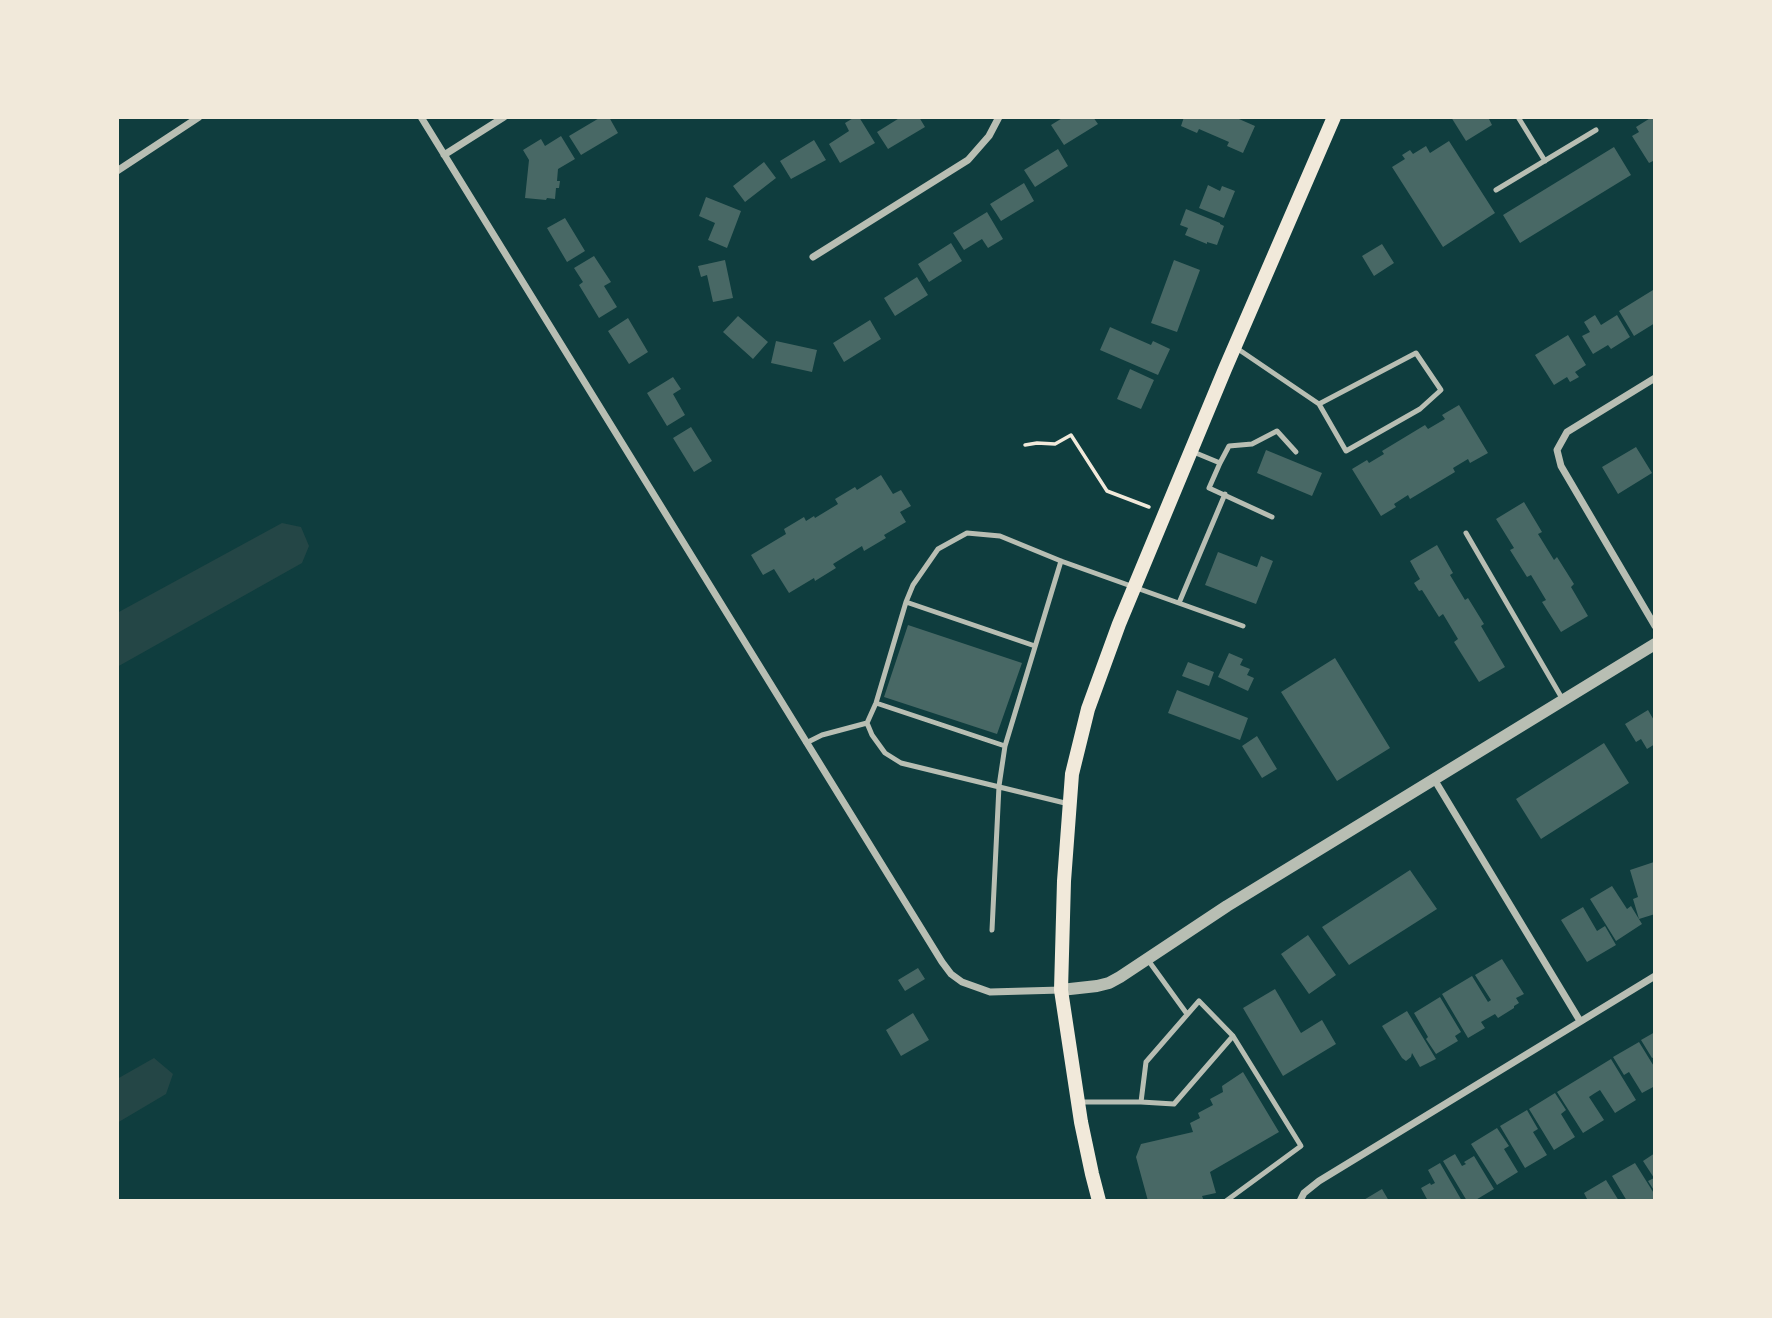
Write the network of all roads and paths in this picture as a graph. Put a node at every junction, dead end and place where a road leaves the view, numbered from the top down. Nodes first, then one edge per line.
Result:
1 (199, 117) edge
2 (421, 117) edge
3 (504, 117) edge
4 (999, 117) edge
5 (1334, 117) edge
6 (1518, 117) edge
7 (1596, 130) dead end
8 (444, 155) junction
9 (1545, 161) junction
10 (117, 170) edge
11 (1496, 190) dead end
12 (813, 257) dead end
13 (1235, 347) junction
14 (1655, 378) edge
15 (1319, 404) junction
16 (1025, 445) dead end
17 (1191, 451) junction
18 (1296, 452) dead end
19 (1220, 463) junction
20 (1225, 494) junction
21 (1164, 513) junction
22 (1272, 517) dead end
23 (1466, 533) dead end
24 (1061, 561) junction
25 (1134, 586) junction
26 (906, 602) junction
27 (1179, 603) junction
28 (1243, 626) dead end
29 (1655, 626) edge
30 (1655, 644) edge
31 (1035, 646) junction
32 (1563, 701) junction
33 (876, 704) junction
34 (867, 723) junction
35 (806, 743) junction
36 (1005, 746) junction
37 (1434, 779) junction
38 (999, 786) junction
39 (1069, 804) junction
40 (992, 930) dead end
41 (1147, 960) junction
42 (1655, 976) edge
43 (1061, 990) junction
44 (1187, 1014) junction
45 (1580, 1021) junction
46 (1233, 1036) junction
47 (1078, 1102) junction
48 (1141, 1102) junction
49 (1099, 1201) edge
50 (1226, 1201) edge
51 (1300, 1201) edge

1 - 10 street
2 - 8 street
3 - 8 street
4 - 12 street
5 - 13 main road
6 - 9 lane
7 - 9 lane
8 - 35 street
9 - 11 lane
13 - 15 lane
13 - 17 main road
14 - 29 street
15 - 15 lane
16 - 21 path
17 - 19 lane
17 - 21 main road
18 - 19 lane
19 - 20 lane
20 - 22 lane
20 - 27 lane
21 - 25 main road
23 - 32 lane
24 - 25 lane
24 - 26 lane
24 - 31 lane
25 - 27 lane
25 - 39 main road
26 - 31 lane
26 - 33 lane
27 - 28 lane
30 - 32 street
31 - 36 lane
32 - 37 street
33 - 34 lane
33 - 36 lane
34 - 35 lane
34 - 38 lane
35 - 43 street
36 - 38 lane
37 - 41 street
37 - 45 street
38 - 39 lane
38 - 40 lane
39 - 43 main road
41 - 43 street
41 - 44 lane
42 - 45 street
43 - 47 main road
44 - 46 lane
44 - 48 lane
45 - 51 street
46 - 48 lane
46 - 50 lane
47 - 48 lane
47 - 49 main road

